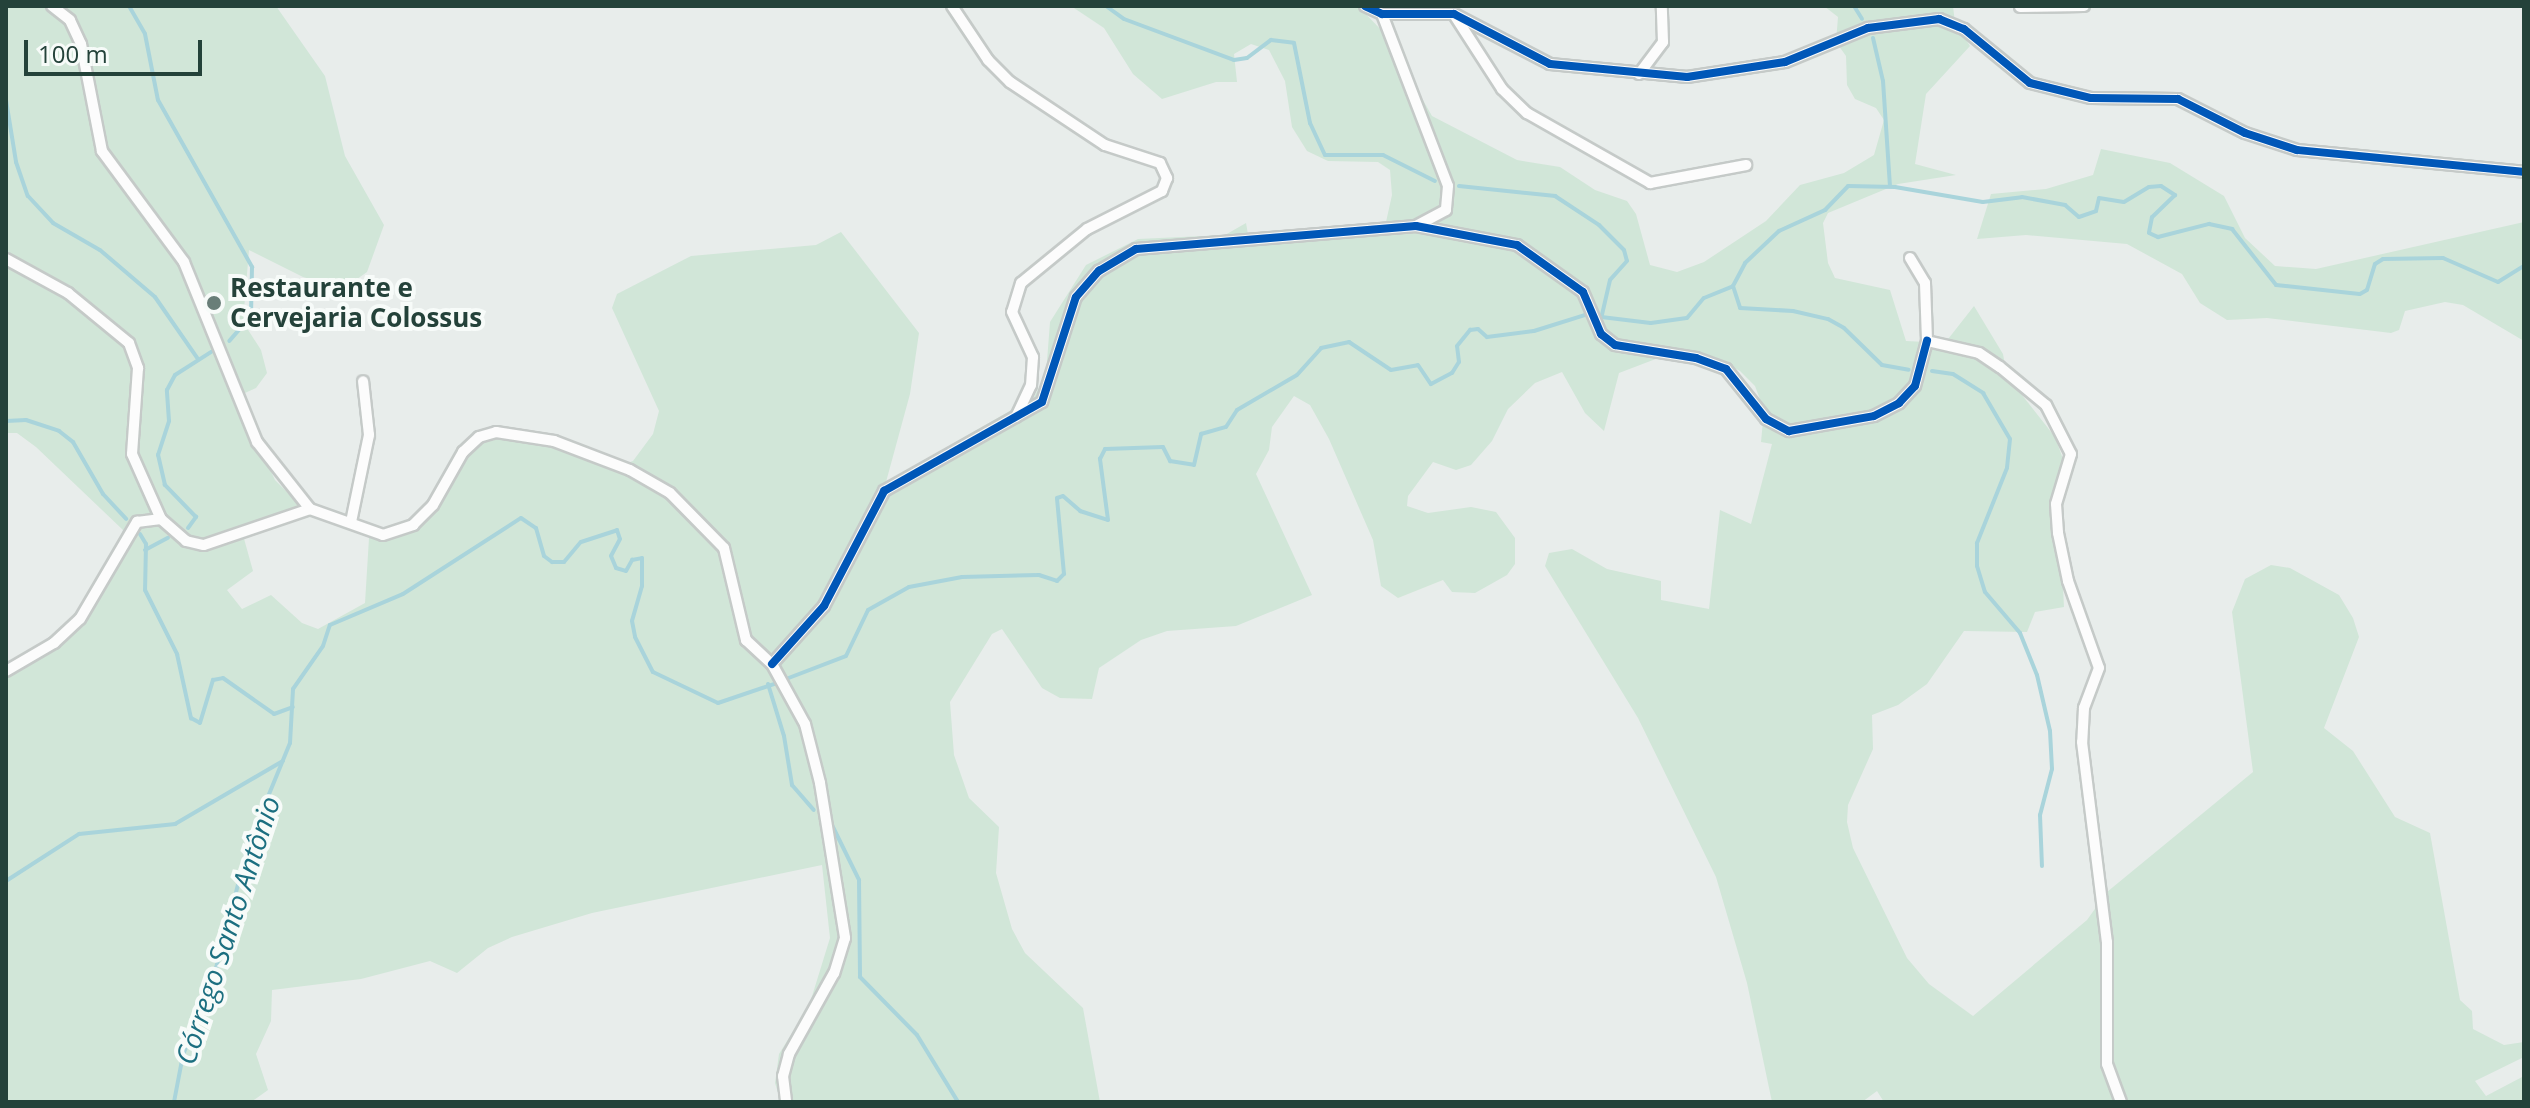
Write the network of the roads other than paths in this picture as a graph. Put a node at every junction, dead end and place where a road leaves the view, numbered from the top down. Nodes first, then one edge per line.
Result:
1 (52, 6) edge
2 (952, 6) edge
3 (1365, 6) edge
4 (1662, 6) edge
5 (2084, 6) edge
6 (2020, 7) edge
7 (1382, 14) junction
8 (1454, 14) junction
9 (1639, 74) junction
10 (1746, 165) dead end
11 (2524, 172) edge
12 (1416, 226) junction
13 (1910, 258) dead end
14 (6, 259) edge
15 (1927, 341) junction
16 (363, 381) dead end
17 (1015, 419) junction
18 (310, 509) junction
19 (161, 519) junction
20 (351, 522) junction
21 (772, 664) junction
22 (6, 671) edge
23 (786, 1102) edge
24 (2121, 1102) edge

1 - 18 street
2 - 17 street
3 - 7 street
4 - 9 street
5 - 6 street
7 - 8 street
7 - 12 street
8 - 9 street
8 - 10 street
9 - 11 street
12 - 15 street
12 - 17 street
13 - 15 street
14 - 19 street
15 - 24 street
16 - 20 street
17 - 21 street
18 - 19 street
18 - 20 street
19 - 22 street
20 - 21 street
21 - 23 street

